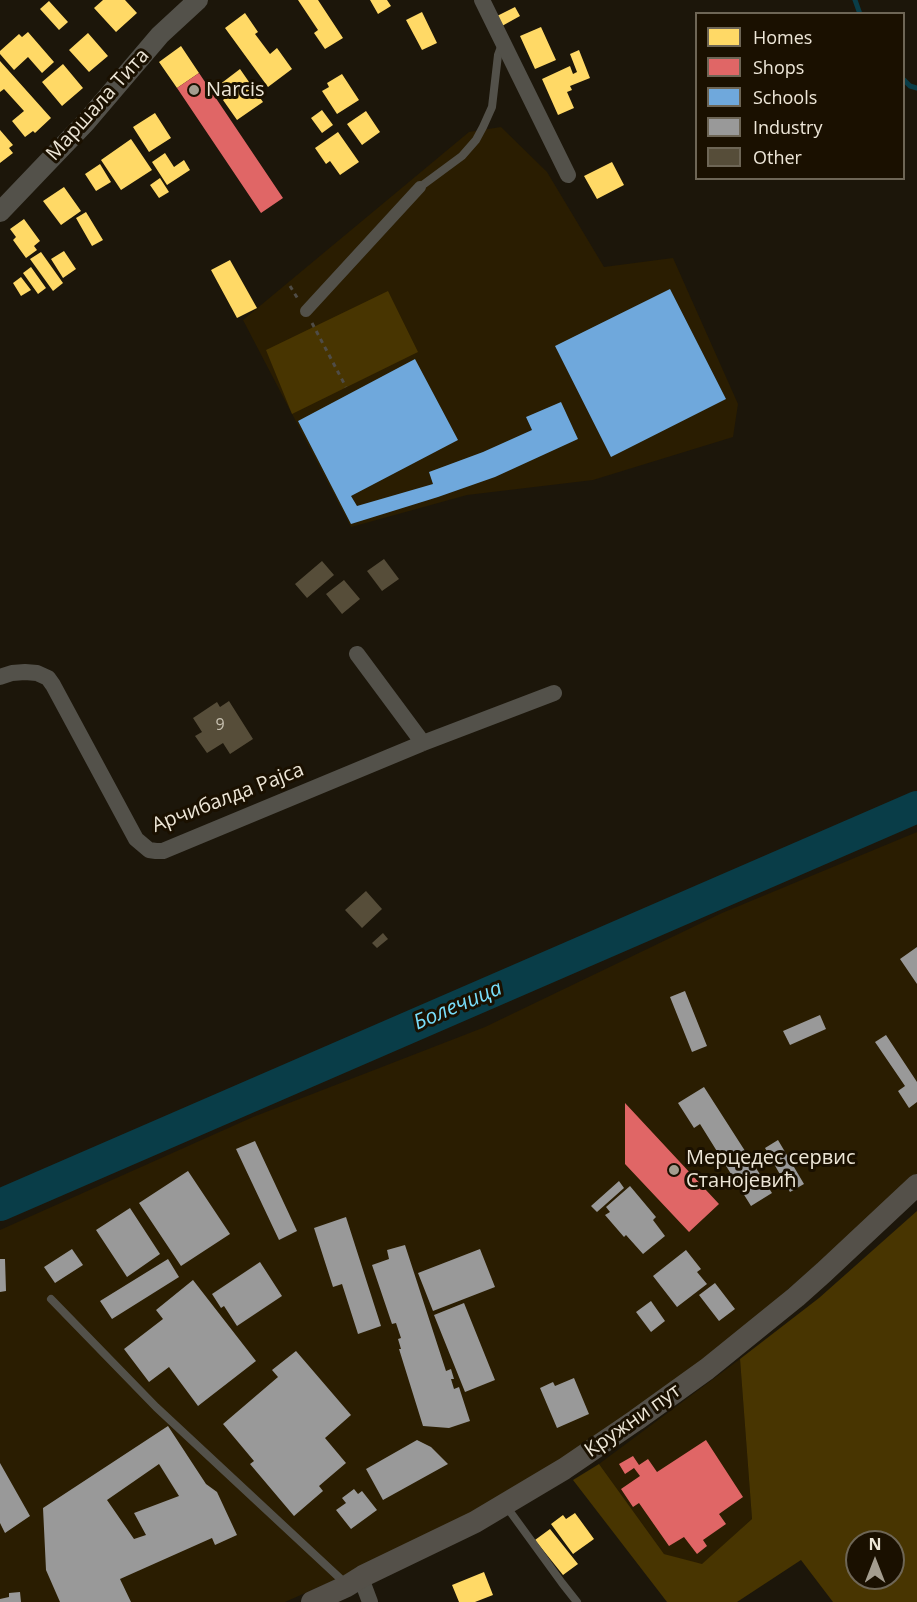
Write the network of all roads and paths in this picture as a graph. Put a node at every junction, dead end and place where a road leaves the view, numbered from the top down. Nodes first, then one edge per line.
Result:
1 (198, 0) edge
2 (482, 0) edge
3 (504, 43) junction
4 (568, 175) dead end
5 (420, 187) joint
6 (0, 213) edge
7 (290, 286) dead end
8 (306, 311) junction
9 (346, 387) dead end
10 (357, 654) dead end
11 (0, 677) edge
12 (554, 693) dead end
13 (423, 743) junction
14 (917, 1185) edge
15 (51, 1299) dead end
16 (505, 1505) junction
17 (354, 1582) junction
18 (312, 1602) edge
19 (370, 1602) edge
20 (577, 1602) edge

1 - 6 street, Маршала Тита
2 - 3 street
3 - 4 street
3 - 5 lane
5 - 8 street
7 - 8 path
8 - 9 path
10 - 13 street
11 - 13 street, Арчибалда Рајса
12 - 13 street, Арчибалда Рајса
14 - 16 main road, Кружни пут
15 - 17 lane
16 - 17 main road, Кружни пут
16 - 20 lane
17 - 18 main road, Кружни пут
17 - 19 street

